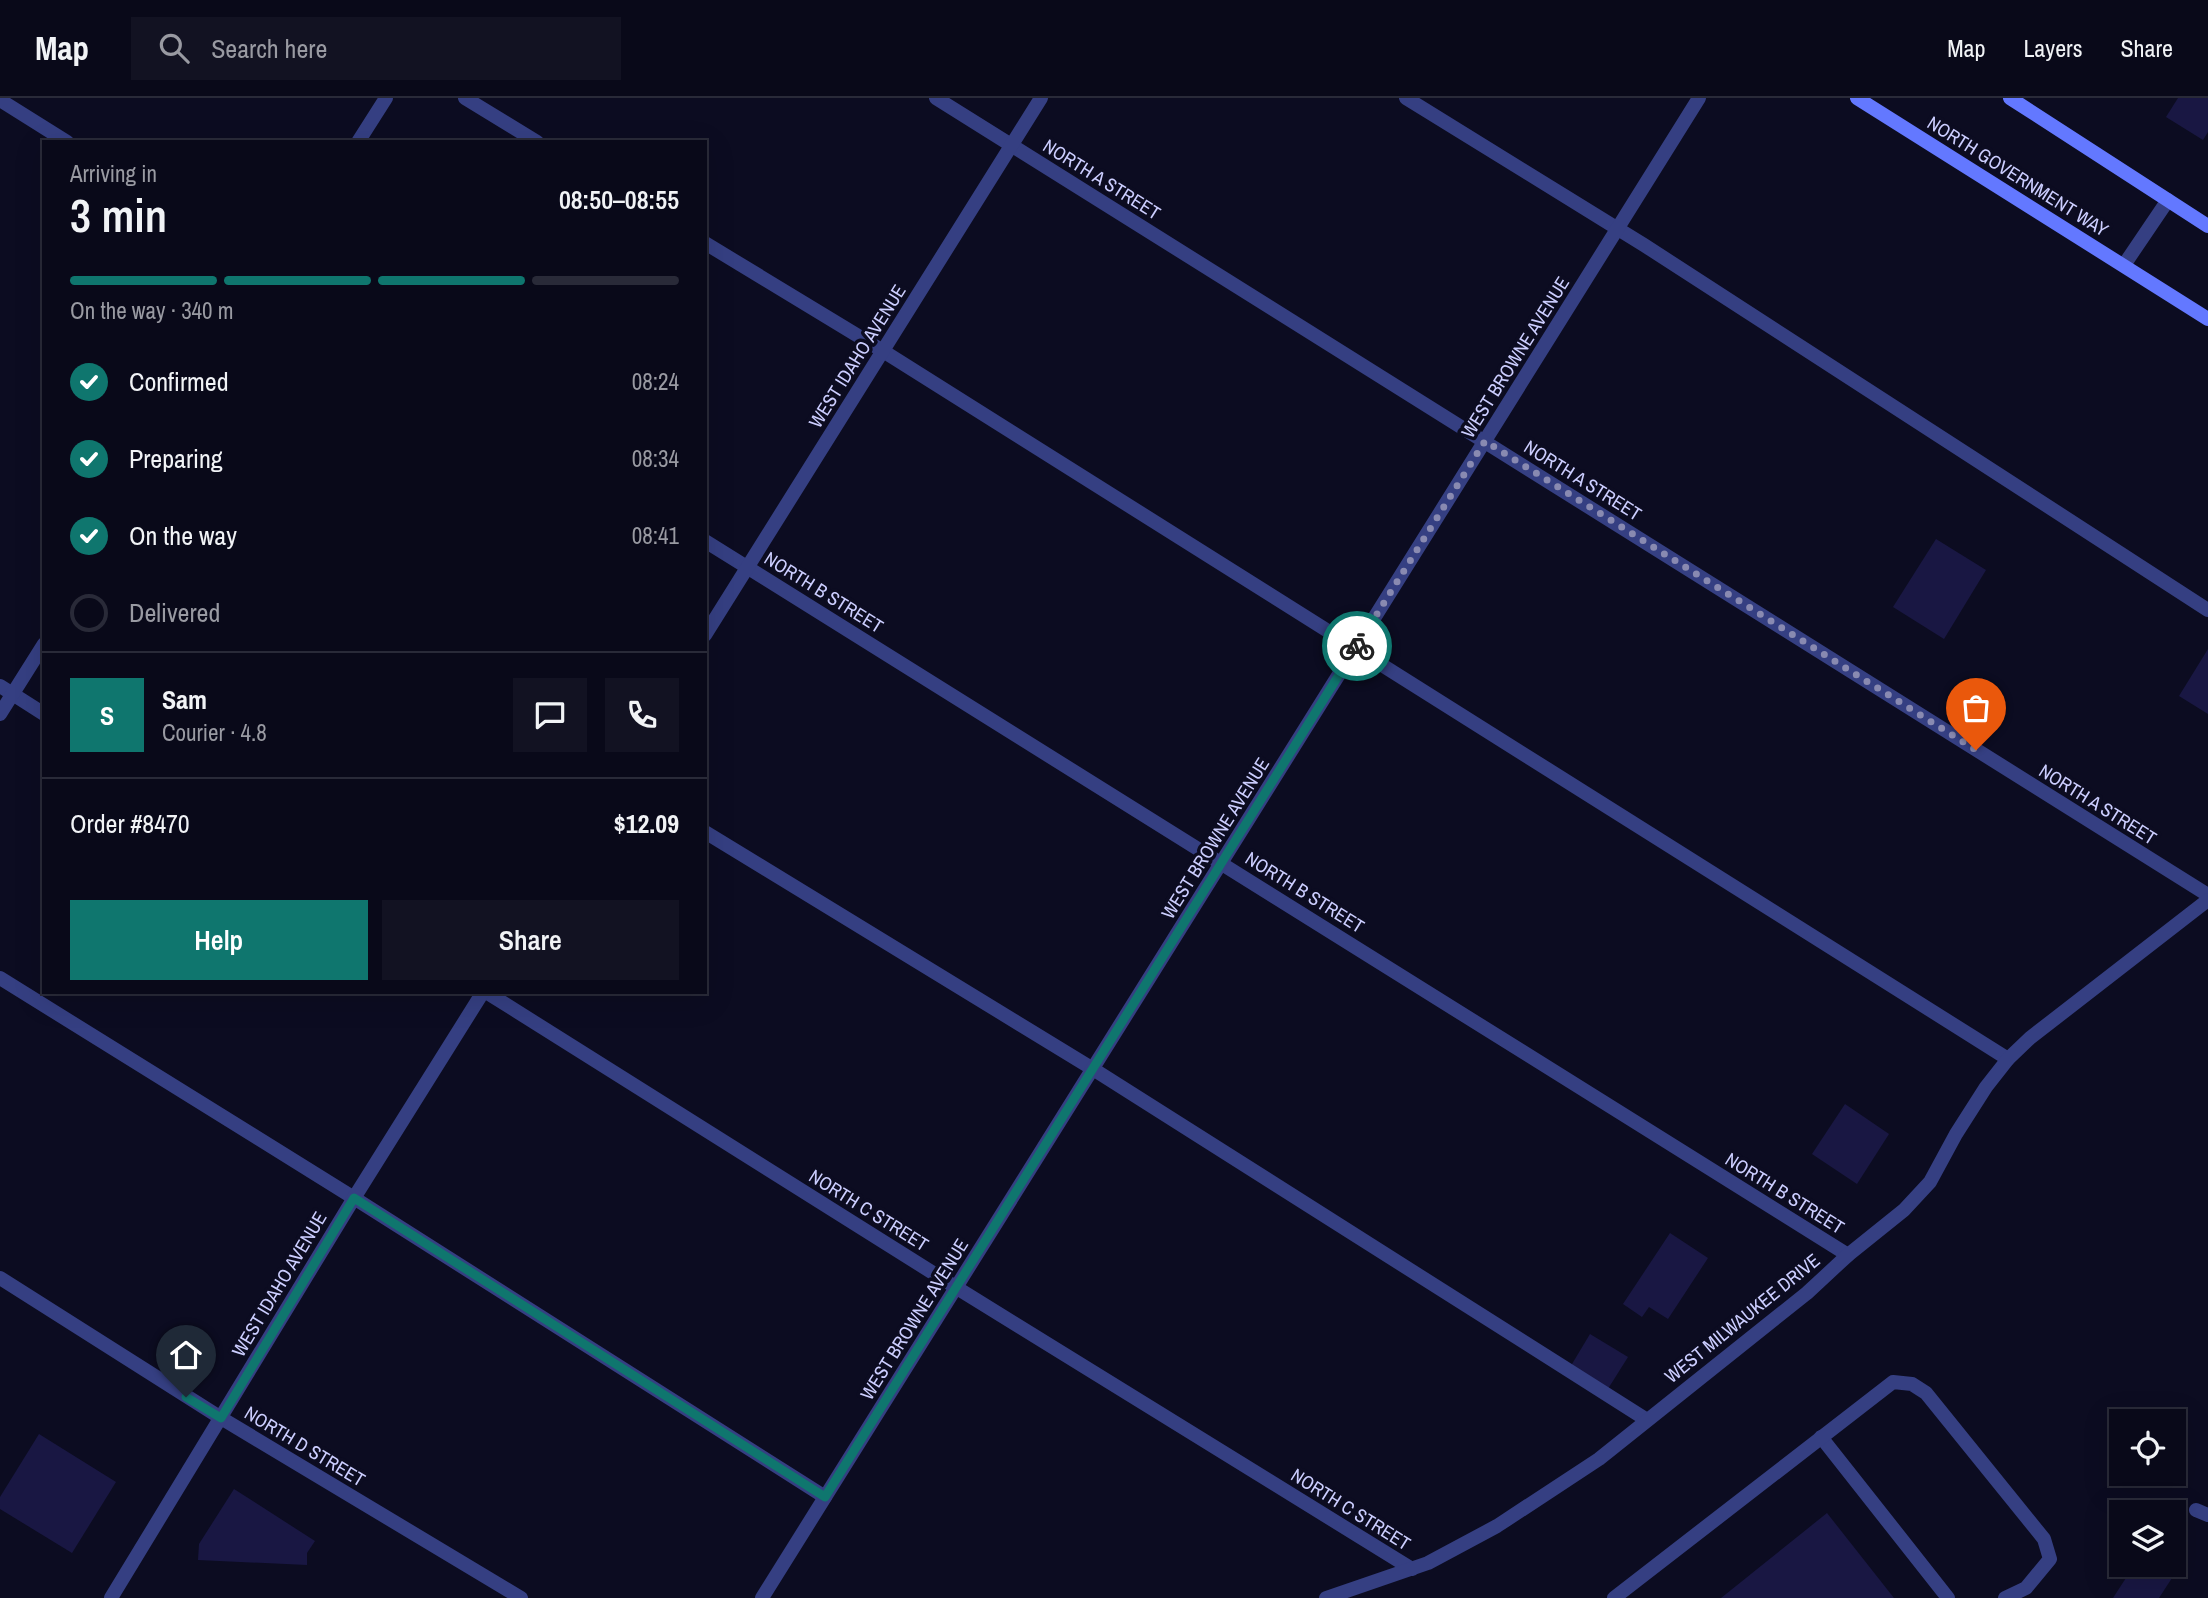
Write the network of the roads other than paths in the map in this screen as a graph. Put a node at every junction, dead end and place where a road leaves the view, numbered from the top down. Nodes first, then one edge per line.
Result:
1 (386, 98) edge
2 (465, 98) edge
3 (936, 98) edge
4 (1041, 98) edge
5 (1406, 98) edge
6 (1699, 98) edge
7 (1857, 98) edge
8 (2010, 98) edge
9 (0, 100) edge
10 (64, 140) edge
11 (359, 140) edge
12 (534, 140) edge
13 (1011, 145) junction
14 (2168, 200) junction
15 (2208, 226) edge
16 (1618, 228) junction
17 (707, 244) edge
18 (2124, 265) junction
19 (2208, 319) edge
20 (883, 351) junction
21 (1485, 441) junction
22 (707, 542) edge
23 (747, 567) junction
24 (2208, 610) edge
25 (707, 632) edge
26 (42, 646) edge
27 (1355, 649) junction
28 (6, 690) edge
29 (42, 713) edge
30 (0, 714) edge
31 (707, 833) edge
32 (1222, 863) junction
33 (2208, 898) edge
34 (0, 978) edge
35 (483, 994) edge
36 (487, 994) edge
37 (2008, 1059) junction
38 (1093, 1069) junction
39 (354, 1198) junction
40 (1848, 1255) junction
41 (0, 1278) edge
42 (957, 1288) junction
43 (221, 1418) junction
44 (1647, 1420) junction
45 (1821, 1437) junction
46 (825, 1497) junction
47 (1412, 1569) junction
48 (111, 1598) edge
49 (521, 1598) edge
50 (762, 1598) edge
51 (1326, 1598) edge
52 (1614, 1598) edge
53 (1948, 1598) edge
54 (2005, 1598) edge

1 - 11 street
2 - 12 street
3 - 13 street, NORTH A STREET
4 - 13 street, WEST IDAHO AVENUE
5 - 16 street
6 - 16 street, WEST BROWNE AVENUE
7 - 18 main road, NORTH GOVERNMENT WAY
8 - 14 main road
9 - 10 street
13 - 20 street, WEST IDAHO AVENUE
13 - 21 street, NORTH A STREET
14 - 15 main road
14 - 18 street
16 - 21 street, WEST BROWNE AVENUE
16 - 24 street
17 - 20 street
18 - 19 main road, NORTH GOVERNMENT WAY
20 - 23 street, WEST IDAHO AVENUE
20 - 27 street
21 - 27 street, WEST BROWNE AVENUE
21 - 33 street, NORTH A STREET
22 - 23 street, NORTH B STREET
23 - 25 street, WEST IDAHO AVENUE
23 - 32 street, NORTH B STREET
26 - 28 street
27 - 32 street, WEST BROWNE AVENUE
27 - 37 street
28 - 29 street
28 - 30 street
31 - 38 street
32 - 38 street, WEST BROWNE AVENUE
32 - 40 street, NORTH B STREET
33 - 37 street, WEST MILWAUKEE DRIVE
34 - 39 street
35 - 39 street, WEST IDAHO AVENUE
36 - 42 street, NORTH C STREET
37 - 40 street, WEST MILWAUKEE DRIVE
38 - 42 street, WEST BROWNE AVENUE
38 - 44 street
39 - 43 street, WEST IDAHO AVENUE
39 - 46 street
40 - 44 street, WEST MILWAUKEE DRIVE
41 - 43 street, NORTH D STREET
42 - 46 street, WEST BROWNE AVENUE
42 - 47 street, NORTH C STREET
43 - 48 street, WEST IDAHO AVENUE
43 - 49 street, NORTH D STREET
44 - 47 street, WEST MILWAUKEE DRIVE
45 - 52 street
45 - 53 street
45 - 54 street
46 - 50 street, WEST BROWNE AVENUE
47 - 51 street, WEST MILWAUKEE DRIVE

